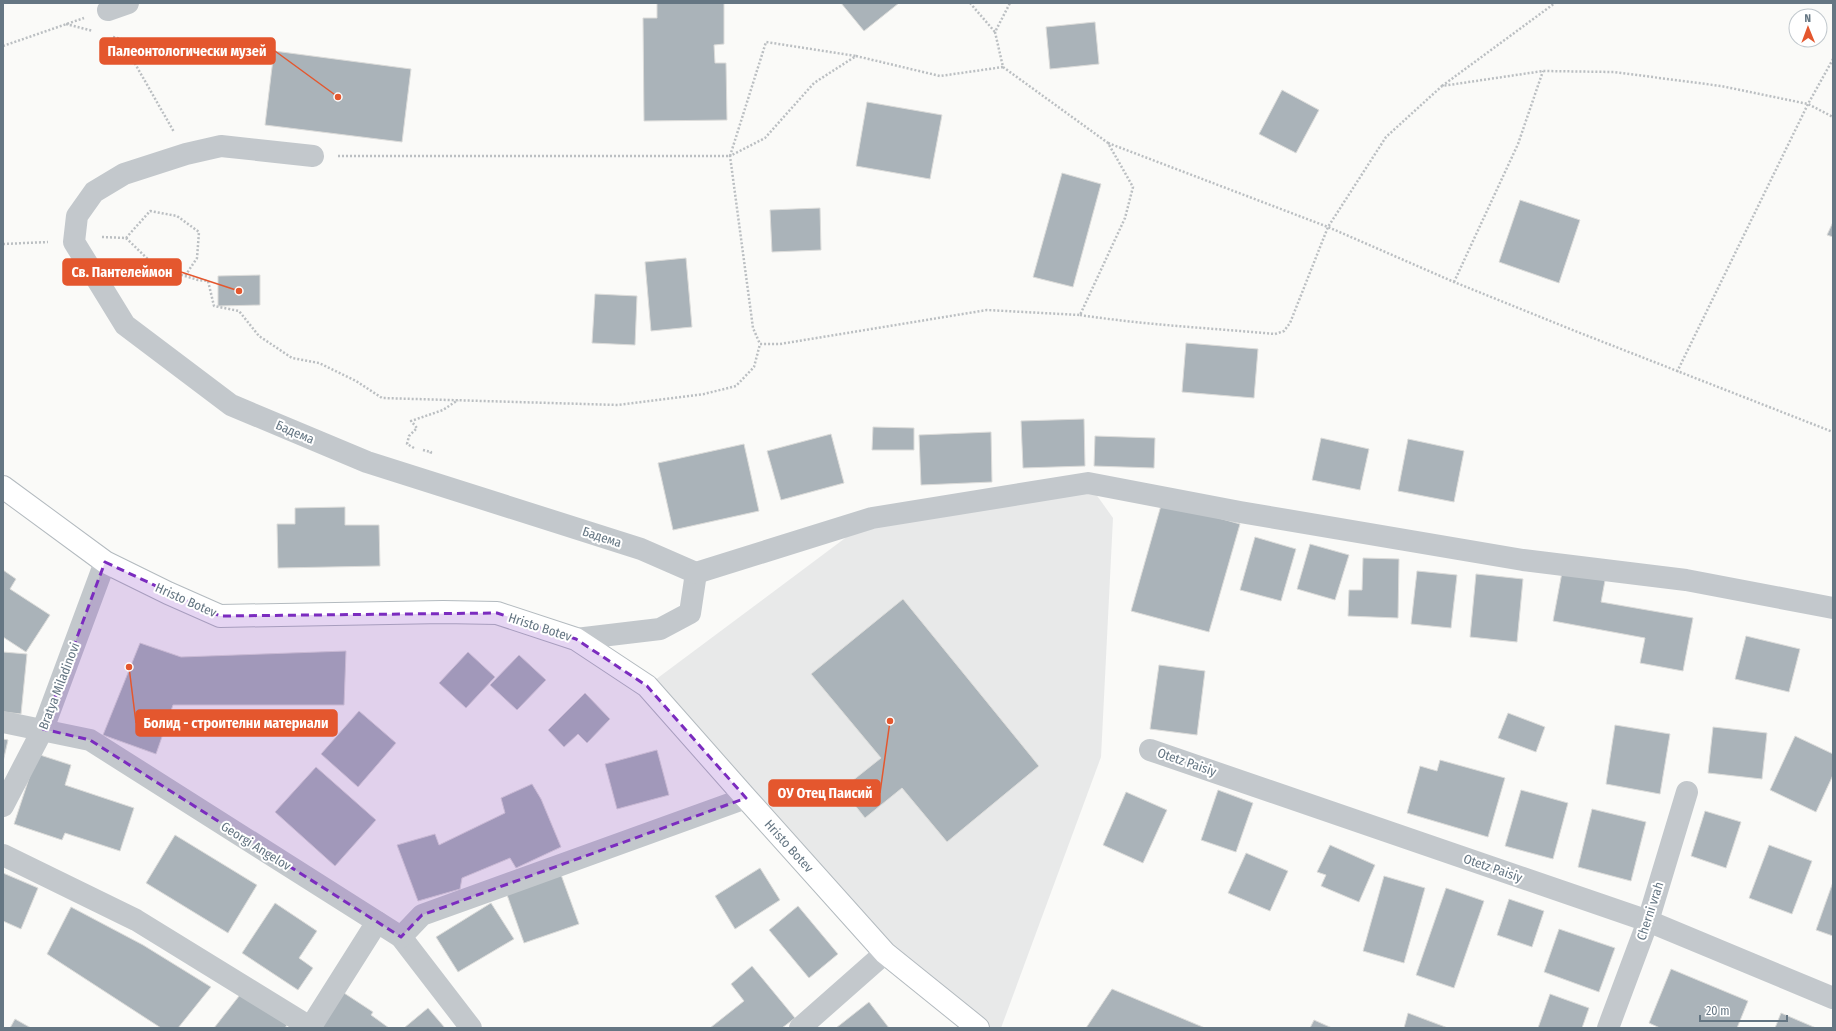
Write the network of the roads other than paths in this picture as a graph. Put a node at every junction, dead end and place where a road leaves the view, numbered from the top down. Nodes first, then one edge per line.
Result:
1 (313, 156) road end
2 (3, 488) edge
3 (105, 562) junction
4 (696, 573) junction
5 (1833, 608) edge
6 (576, 639) junction
7 (3, 722) edge
8 (43, 729) junction
9 (1150, 750) dead end
10 (1687, 792) dead end
11 (746, 798) junction
12 (3, 806) edge
13 (3, 855) edge
14 (1648, 921) junction
15 (377, 922) junction
16 (401, 937) junction
17 (885, 952) junction
18 (1833, 998) edge
19 (310, 1027) edge
20 (471, 1028) edge
21 (800, 1028) edge
22 (978, 1028) edge
23 (1608, 1028) edge

1 - 4 street, Бадема
2 - 3 main road, Hristo Botev
3 - 6 main road, Hristo Botev
3 - 8 street, Bratya Miladinovi
4 - 5 street
4 - 6 street
6 - 11 main road, Hristo Botev
7 - 8 street, Georgi Angelov
8 - 12 street, Bratya Miladinovi
8 - 15 street, Georgi Angelov
9 - 14 street, Otetz Paisiy
10 - 14 street, Cherni vrah
11 - 16 street
11 - 17 main road, Hristo Botev
13 - 19 street
14 - 18 street, Otetz Paisiy
14 - 23 street, Cherni vrah
15 - 16 street, Georgi Angelov
15 - 19 street
16 - 20 street, Georgi Angelov
17 - 21 street
17 - 22 main road, Hristo Botev

